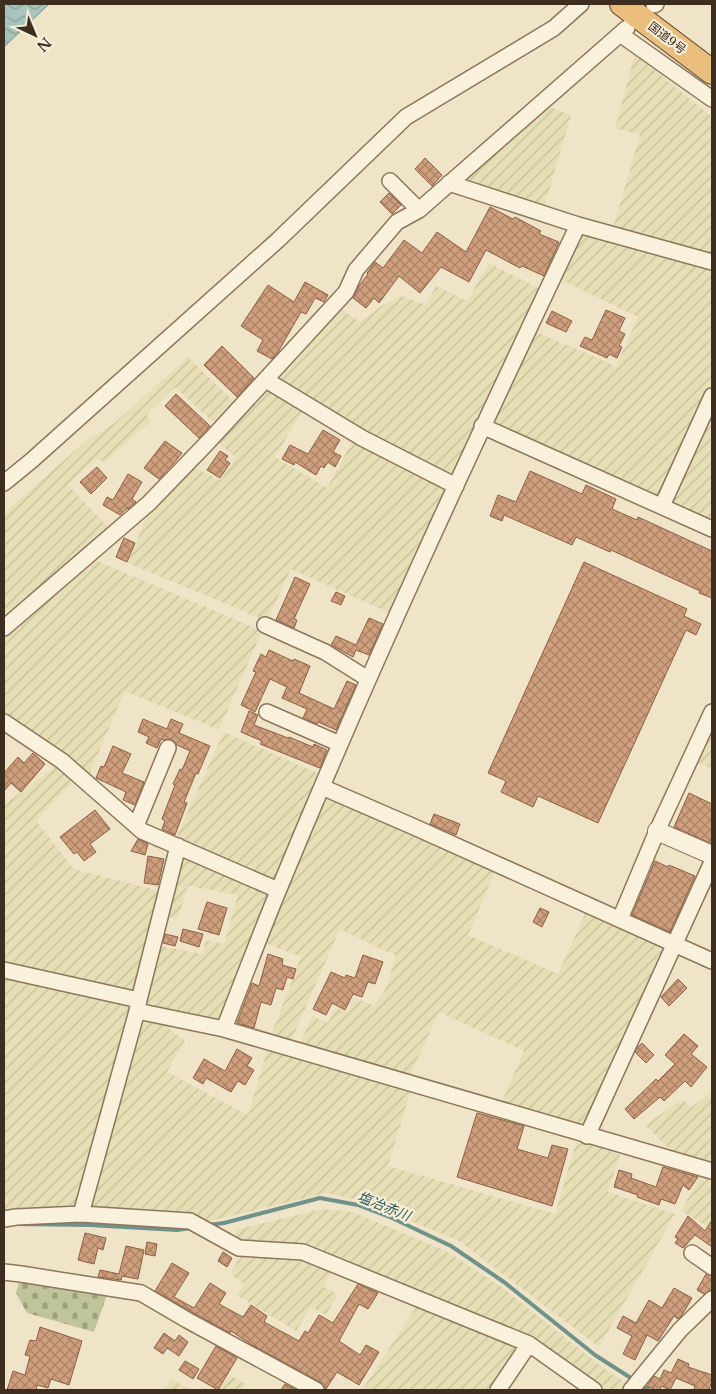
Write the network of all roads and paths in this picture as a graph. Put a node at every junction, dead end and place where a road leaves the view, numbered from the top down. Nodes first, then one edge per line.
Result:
1 (581, 4) edge
2 (622, 4) edge
3 (712, 72) edge
4 (712, 100) edge
5 (390, 181) dead end
6 (449, 183) junction
7 (419, 210) junction
8 (578, 225) junction
9 (712, 262) edge
10 (266, 380) junction
11 (712, 396) edge
12 (482, 426) junction
13 (4, 483) edge
14 (456, 486) junction
15 (662, 506) junction
16 (712, 529) edge
17 (265, 625) dead end
18 (4, 628) edge
19 (368, 679) junction
20 (267, 712) dead end
21 (712, 712) edge
22 (4, 722) edge
23 (340, 744) junction
24 (168, 748) dead end
25 (322, 787) junction
26 (136, 826) junction
27 (657, 830) junction
28 (178, 846) junction
29 (712, 855) edge
30 (712, 862) edge
31 (278, 890) junction
32 (620, 919) junction
33 (674, 944) junction
34 (712, 961) edge
35 (4, 970) edge
36 (138, 1006) junction
37 (224, 1029) junction
38 (587, 1136) junction
39 (712, 1171) edge
40 (82, 1214) junction
41 (4, 1219) edge
42 (692, 1252) dead end
43 (712, 1267) edge
44 (4, 1272) edge
45 (712, 1299) edge
46 (529, 1344) junction
47 (316, 1390) edge
48 (498, 1390) edge
49 (594, 1390) edge
50 (631, 1390) edge

1 - 13 street
2 - 3 highway, 国道9号
4 - 6 street
5 - 7 street
6 - 7 street
6 - 8 street
7 - 10 street
8 - 9 street
8 - 12 street
10 - 14 street
10 - 18 street
11 - 15 street
12 - 14 street
12 - 15 street
14 - 19 street
15 - 16 street
17 - 19 street
19 - 23 street
20 - 23 street
21 - 27 street
22 - 26 street
23 - 25 street
24 - 26 street
25 - 31 street
25 - 32 street
26 - 28 street
27 - 29 street
27 - 32 street
28 - 31 street
28 - 36 street
30 - 33 street
31 - 37 street
32 - 33 street
33 - 34 street
33 - 38 street
35 - 36 street
36 - 37 street
36 - 40 street
37 - 38 street
38 - 39 street
40 - 41 street
40 - 46 street
42 - 43 street
44 - 47 street
45 - 50 street
46 - 48 street
46 - 49 street

